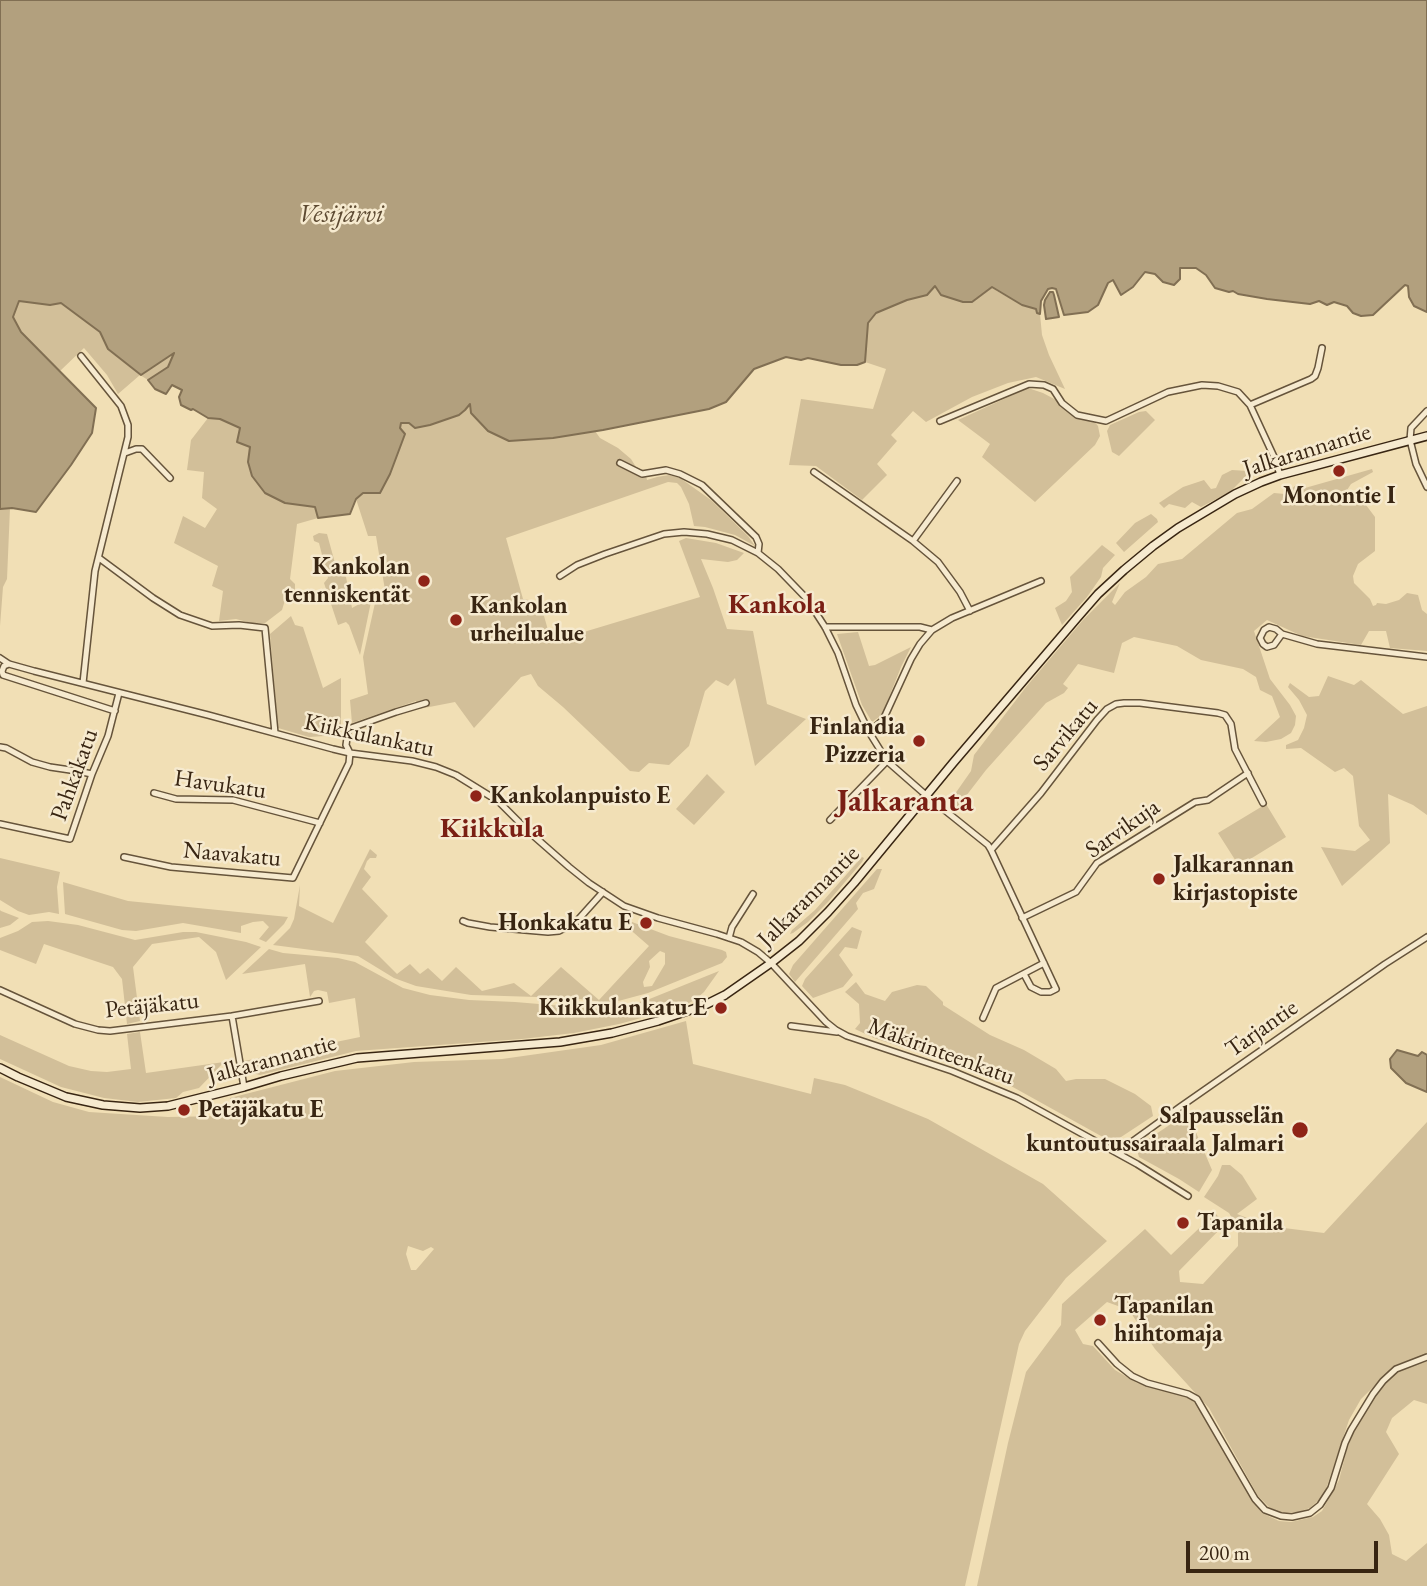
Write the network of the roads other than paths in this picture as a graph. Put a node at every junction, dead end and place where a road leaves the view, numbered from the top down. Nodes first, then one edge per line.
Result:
1 (1322, 348) dead end
2 (81, 356) dead end
3 (1250, 405) junction
4 (1427, 411) edge
5 (940, 421) dead end
6 (1427, 436) edge
7 (128, 437) junction
8 (1410, 440) junction
9 (142, 449) junction
10 (125, 453) junction
11 (620, 463) dead end
12 (814, 472) dead end
13 (1280, 475) junction
14 (170, 478) dead end
15 (957, 481) dead end
16 (1427, 487) edge
17 (913, 541) junction
18 (758, 553) junction
19 (99, 558) junction
20 (560, 576) dead end
21 (1041, 582) dead end
22 (970, 611) junction
23 (825, 626) junction
24 (932, 630) junction
25 (1282, 634) dead end
26 (1427, 657) edge
27 (0, 658) edge
28 (9, 664) junction
29 (83, 683) junction
30 (119, 694) junction
31 (426, 703) dead end
32 (115, 711) junction
33 (869, 732) junction
34 (275, 733) junction
35 (0, 747) edge
36 (350, 754) junction
37 (887, 761) junction
38 (92, 774) junction
39 (1248, 774) junction
40 (155, 793) dead end
41 (927, 796) junction
42 (1263, 803) dead end
43 (830, 820) dead end
44 (320, 823) junction
45 (0, 824) edge
46 (991, 850) junction
47 (124, 857) dead end
48 (603, 892) junction
49 (753, 894) dead end
50 (1022, 918) junction
51 (463, 920) dead end
52 (1427, 937) edge
53 (729, 938) junction
54 (771, 962) junction
55 (1044, 962) junction
56 (1024, 974) junction
57 (0, 990) edge
58 (319, 1001) dead end
59 (232, 1016) junction
60 (983, 1018) dead end
61 (791, 1026) dead end
62 (842, 1033) junction
63 (0, 1068) edge
64 (244, 1087) junction
65 (1120, 1154) junction
66 (1188, 1196) dead end
67 (1098, 1343) dead end
68 (1427, 1357) edge

1 - 3 street
2 - 7 street
3 - 5 street
3 - 13 street
4 - 8 street
6 - 8 main road, Jalkarannantie
7 - 9 street
7 - 10 street
8 - 13 main road, Jalkarannantie
8 - 16 street
9 - 10 street
9 - 14 street
10 - 19 street
11 - 18 street
12 - 17 street
13 - 41 main road, Jalkarannantie
15 - 17 street
17 - 22 street
18 - 20 street
18 - 23 street
19 - 29 street
19 - 34 street
21 - 22 street
22 - 24 street
23 - 24 street
23 - 33 street
24 - 33 street
25 - 26 street
27 - 28 street
28 - 29 street, Kiikkulankatu
28 - 32 street
29 - 30 street, Kiikkulankatu
30 - 32 street, Pahkakatu
30 - 34 street, Kiikkulankatu
31 - 36 street, Naavakatu
32 - 38 street, Pahkakatu
33 - 37 street
34 - 36 street, Kiikkulankatu
35 - 38 street
36 - 44 street, Naavakatu
36 - 48 street, Kiikkulankatu
37 - 41 street
37 - 43 street
38 - 45 street, Pahkakatu
39 - 42 street, Sarvikatu
39 - 46 street, Sarvikatu
39 - 50 street, Sarvikuja
40 - 44 street, Havukatu
41 - 46 street
41 - 54 main road, Jalkarannantie
44 - 47 street, Naavakatu
46 - 50 street
48 - 51 street
48 - 53 street, Kiikkulankatu
49 - 53 street
50 - 55 street
52 - 65 street, Tarjantie
53 - 54 street, Kiikkulankatu
54 - 62 street, Mäkirinteenkatu
54 - 64 main road, Jalkarannantie
55 - 56 street
55 - 56 street
56 - 60 street
57 - 59 street, Petäjäkatu
58 - 59 street, Petäjäkatu
59 - 64 street, Petäjäkatu
61 - 62 street
62 - 65 street, Mäkirinteenkatu
63 - 64 main road, Jalkarannantie
65 - 66 street, Mäkirinteenkatu
67 - 68 street

